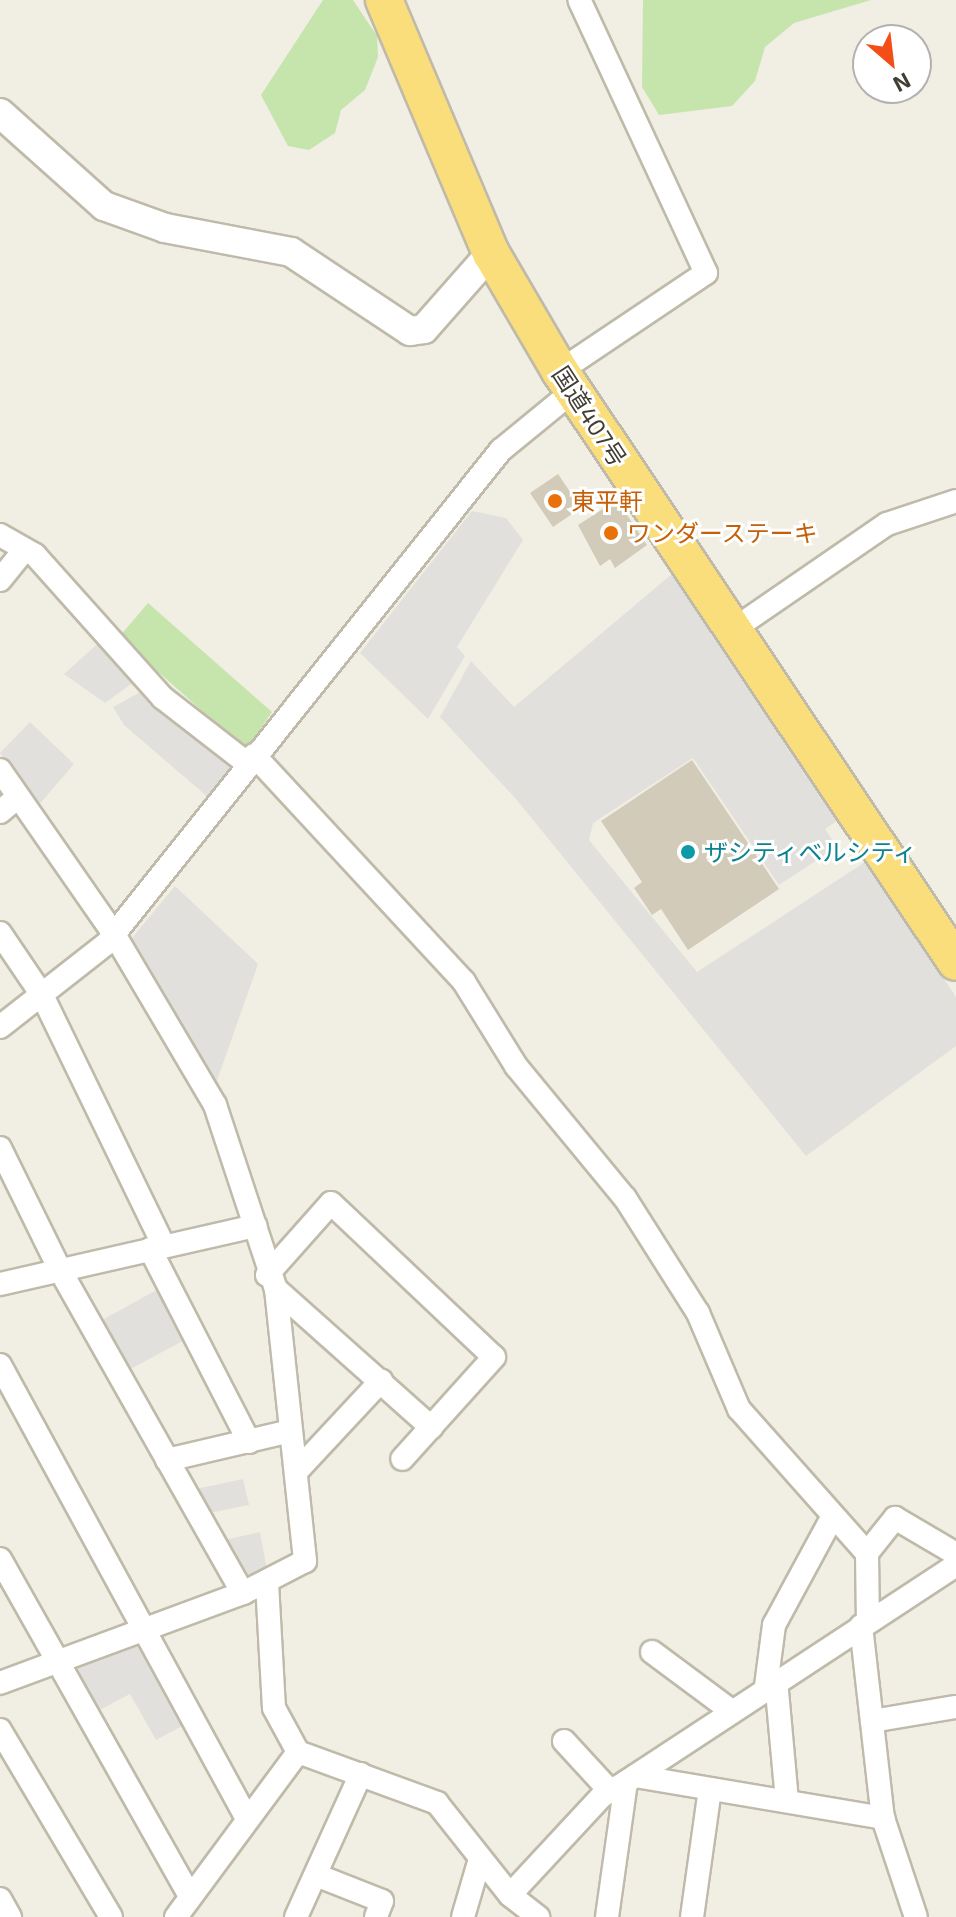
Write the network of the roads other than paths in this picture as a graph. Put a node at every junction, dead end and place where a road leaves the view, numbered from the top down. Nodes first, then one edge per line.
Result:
1 (384, 0) edge
2 (579, 0) edge
3 (0, 113) edge
4 (491, 253) junction
5 (566, 381) junction
6 (956, 501) edge
7 (0, 535) edge
8 (24, 550) junction
9 (0, 580) edge
10 (734, 629) junction
11 (251, 760) junction
12 (0, 770) edge
13 (18, 797) junction
14 (0, 812) edge
15 (0, 933) edge
16 (114, 934) junction
17 (956, 962) edge
18 (42, 995) junction
19 (0, 1027) edge
20 (0, 1148) edge
21 (256, 1226) junction
22 (157, 1248) junction
23 (60, 1270) junction
24 (272, 1282) junction
25 (0, 1284) edge
26 (0, 1365) edge
27 (381, 1381) junction
28 (431, 1427) junction
29 (291, 1431) junction
30 (249, 1442) junction
31 (402, 1459) dead end
32 (167, 1460) junction
33 (296, 1472) junction
34 (833, 1516) junction
35 (867, 1553) junction
36 (956, 1554) edge
37 (0, 1559) edge
38 (956, 1565) edge
39 (267, 1583) junction
40 (243, 1593) junction
41 (864, 1624) junction
42 (143, 1630) junction
43 (652, 1652) dead end
44 (58, 1661) junction
45 (0, 1683) edge
46 (771, 1683) junction
47 (956, 1707) edge
48 (730, 1710) junction
49 (872, 1721) junction
50 (0, 1730) edge
51 (564, 1741) dead end
52 (298, 1752) junction
53 (361, 1774) junction
54 (624, 1783) junction
55 (710, 1789) junction
56 (787, 1801) junction
57 (245, 1815) junction
58 (883, 1818) junction
59 (480, 1859) junction
60 (316, 1875) junction
61 (510, 1895) junction
62 (0, 1899) edge
63 (187, 1909) edge
64 (10, 1917) edge
65 (111, 1917) edge
66 (296, 1917) edge
67 (376, 1917) edge
68 (463, 1917) edge
69 (538, 1917) edge
70 (607, 1917) edge
71 (692, 1917) edge
72 (916, 1917) edge

1 - 4 highway, 国道407号
2 - 5 street
3 - 4 street
4 - 5 highway, 国道407号
5 - 10 highway, 国道407号
5 - 11 street
6 - 10 street
7 - 8 street
8 - 9 street
8 - 11 street
10 - 17 highway, 国道407号
11 - 16 street
11 - 34 street
12 - 13 street
13 - 14 street
13 - 16 street
15 - 18 street
16 - 18 street
16 - 21 street
18 - 19 street
18 - 22 street
20 - 23 street
21 - 22 street
21 - 24 street
22 - 23 street
22 - 30 street
23 - 25 street
23 - 32 street
24 - 27 street
24 - 28 street
24 - 29 street
26 - 42 street
27 - 28 street
27 - 33 street
28 - 31 street
29 - 30 street
29 - 33 street
30 - 32 street
32 - 40 street
33 - 39 street
34 - 35 street
34 - 46 street
35 - 36 street
35 - 41 street
37 - 44 street
38 - 41 street
39 - 40 street
39 - 52 street
40 - 42 street
41 - 46 street
41 - 49 street
42 - 44 street
42 - 57 street
43 - 48 street
44 - 45 street
44 - 63 street
46 - 48 street
46 - 56 street
47 - 49 street
48 - 54 street
49 - 58 street
50 - 65 street
51 - 54 street
52 - 53 street
52 - 57 street
53 - 59 street
53 - 60 street
54 - 55 street
54 - 61 street
54 - 70 street
55 - 56 street
55 - 71 street
56 - 58 street
57 - 63 street
58 - 72 street
59 - 61 street
59 - 68 street
60 - 66 street
60 - 67 street
61 - 69 street
62 - 64 street

